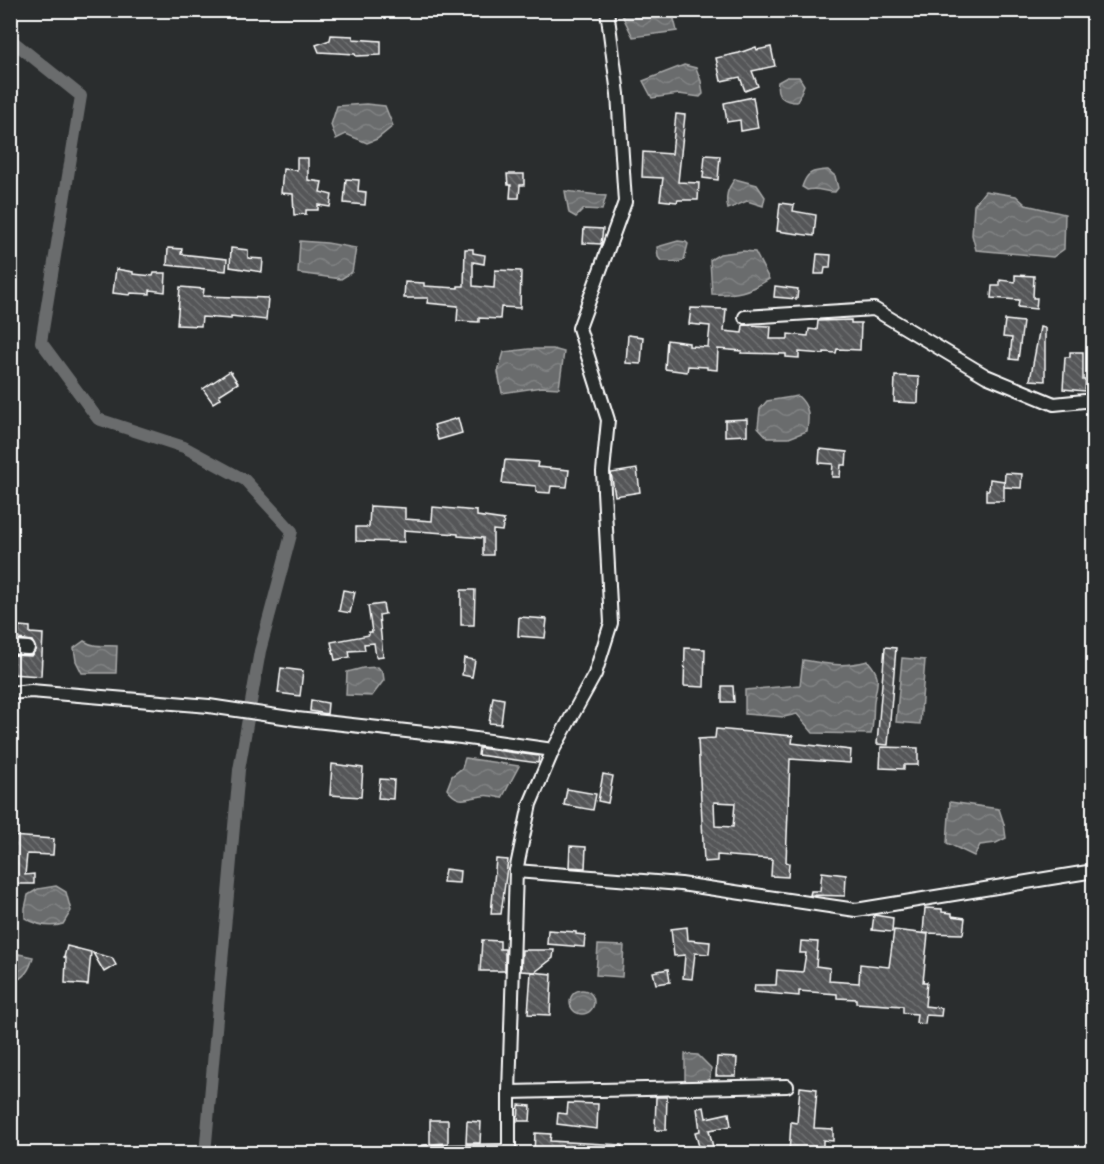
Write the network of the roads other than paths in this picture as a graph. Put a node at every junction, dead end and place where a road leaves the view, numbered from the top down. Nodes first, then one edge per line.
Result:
1 (607, 10) edge
2 (745, 317) dead end
3 (1094, 400) edge
4 (10, 647) edge
5 (28, 648) dead end
6 (10, 693) edge
7 (553, 750) junction
8 (516, 871) junction
9 (1094, 871) edge
10 (787, 1086) dead end
11 (509, 1092) junction
12 (425, 1152) edge
13 (509, 1152) edge

1 - 7 street
2 - 3 street
4 - 5 street
6 - 7 street
7 - 8 street
8 - 9 street
8 - 11 street
10 - 11 street
11 - 13 street
12 - 13 street

